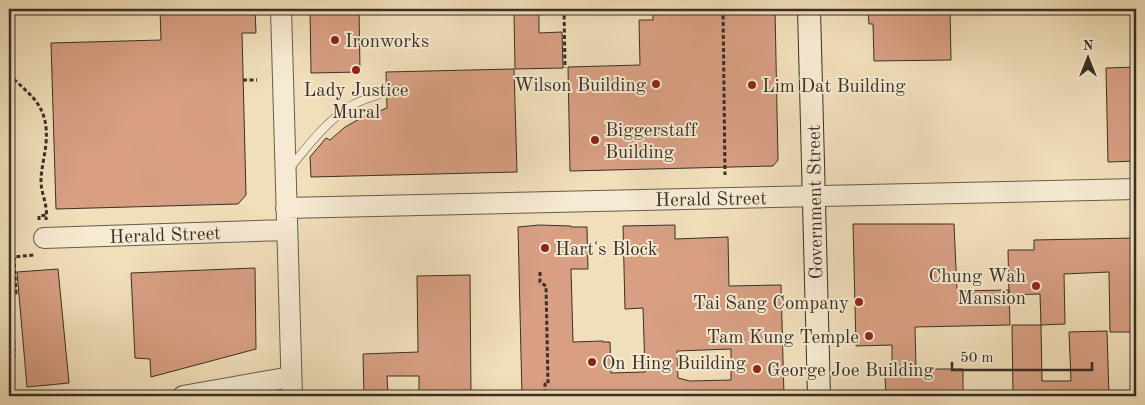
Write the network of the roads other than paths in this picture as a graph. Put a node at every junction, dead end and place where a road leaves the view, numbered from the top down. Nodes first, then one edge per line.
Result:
1 (280, 9) edge
2 (809, 9) edge
3 (378, 95) dead end
4 (285, 174) junction
5 (1136, 189) edge
6 (814, 196) junction
7 (286, 208) junction
8 (286, 230) junction
9 (41, 246) road end
10 (291, 386) edge
11 (183, 396) edge
12 (819, 396) edge

1 - 4 street
2 - 6 main road, Government Street
3 - 4 lane
4 - 7 street
5 - 6 street, Herald Street
6 - 7 street, Herald Street
6 - 12 main road, Government Street
7 - 8 street
8 - 9 street, Herald Street
8 - 10 street
10 - 11 street

